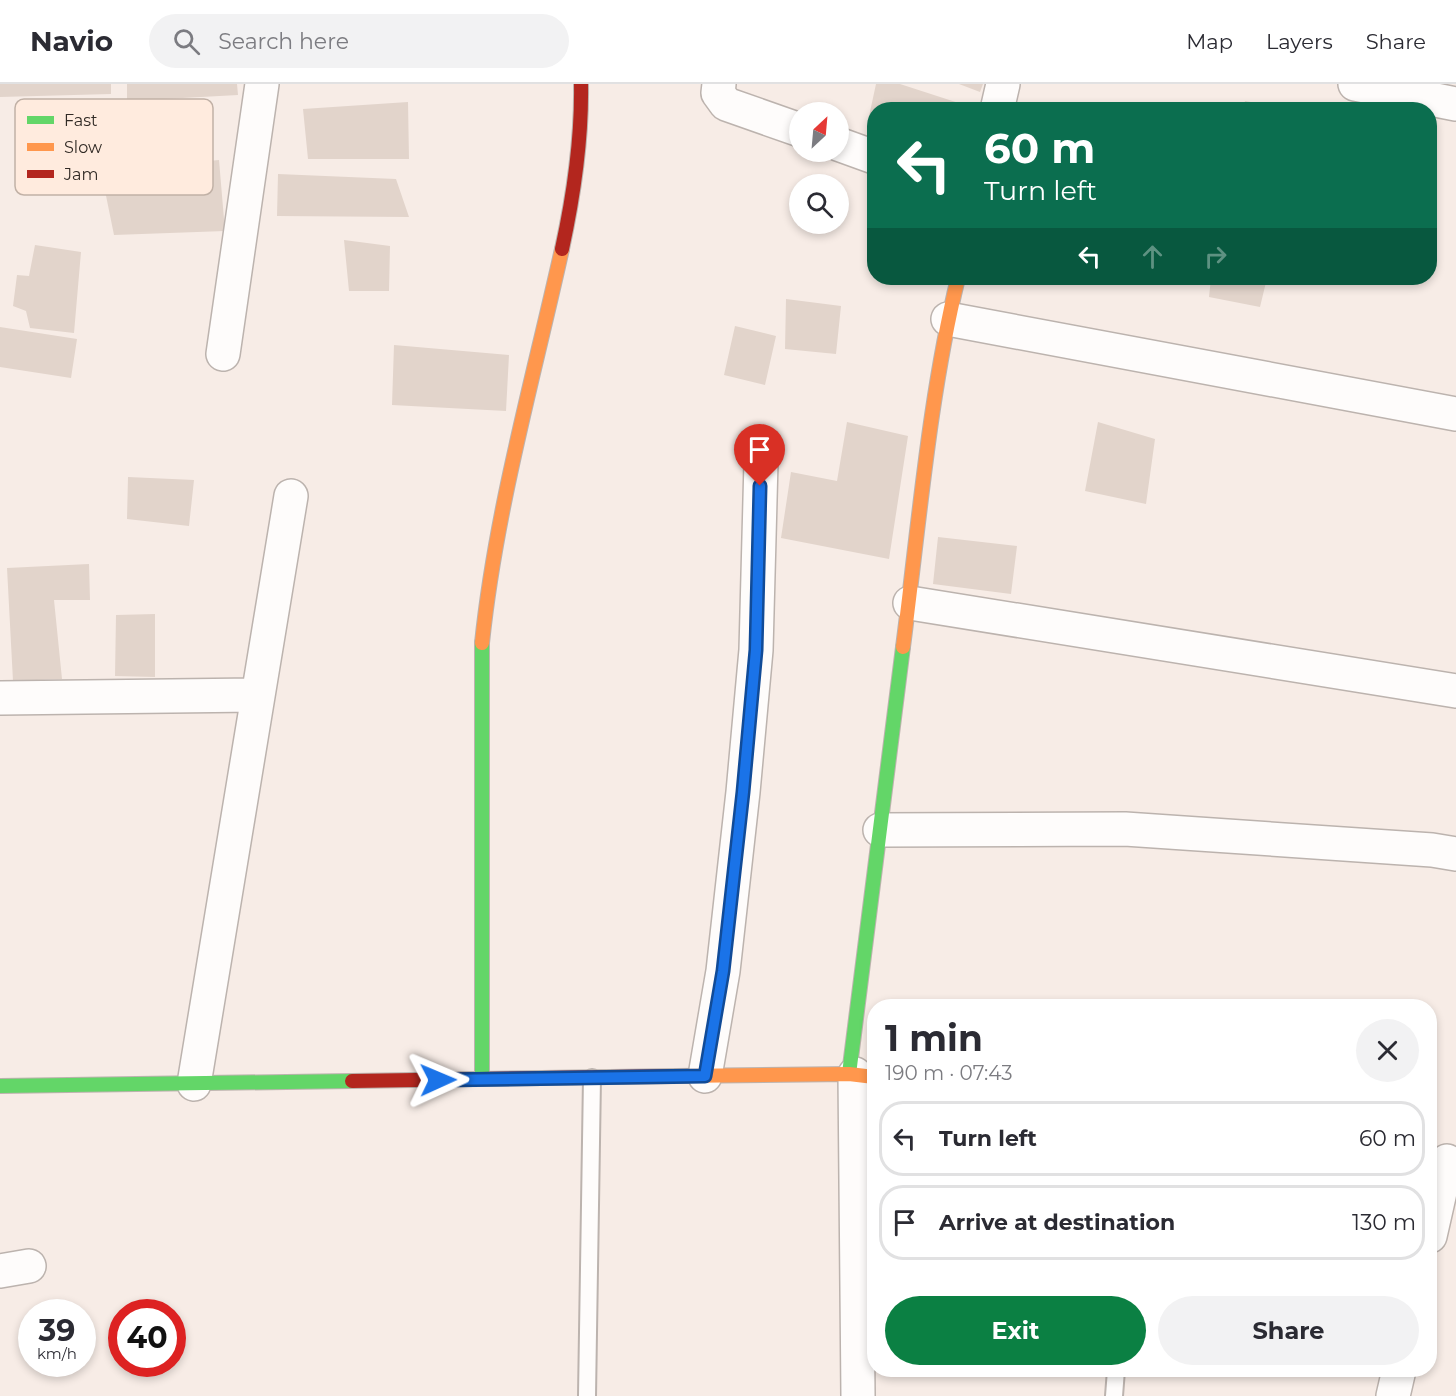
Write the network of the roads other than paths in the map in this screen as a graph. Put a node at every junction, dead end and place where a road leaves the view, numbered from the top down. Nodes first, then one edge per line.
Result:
1 (262, 84) edge
2 (581, 84) edge
3 (719, 84) edge
4 (1003, 84) edge
5 (1355, 84) edge
6 (999, 102) edge
7 (1456, 104) edge
8 (789, 126) edge
9 (849, 148) edge
10 (867, 154) edge
11 (956, 285) edge
12 (948, 319) junction
13 (223, 354) dead end
14 (1456, 414) edge
15 (761, 462) dead end
16 (291, 496) dead end
17 (910, 603) junction
18 (1456, 691) edge
19 (258, 695) junction
20 (0, 698) edge
21 (880, 830) junction
22 (1456, 854) edge
23 (859, 1075) edge
24 (705, 1076) junction
25 (592, 1078) junction
26 (482, 1079) junction
27 (194, 1084) junction
28 (0, 1086) edge
29 (1444, 1160) edge
30 (1437, 1198) edge
31 (1115, 1377) edge
32 (1397, 1377) edge
33 (587, 1396) edge
34 (858, 1396) edge
35 (1114, 1396) edge
36 (1393, 1396) edge

1 - 13 street
2 - 26 street
3 - 8 street
4 - 6 street
5 - 7 street
9 - 10 street
11 - 12 street
12 - 14 street
12 - 17 street
15 - 24 street
16 - 19 street
17 - 18 street
17 - 21 street
19 - 20 street
19 - 27 street
21 - 22 street
21 - 23 street
23 - 24 street
23 - 34 street
24 - 25 street
25 - 26 street
25 - 33 lane
26 - 27 street
27 - 28 street
29 - 30 street
31 - 35 lane
32 - 36 street

